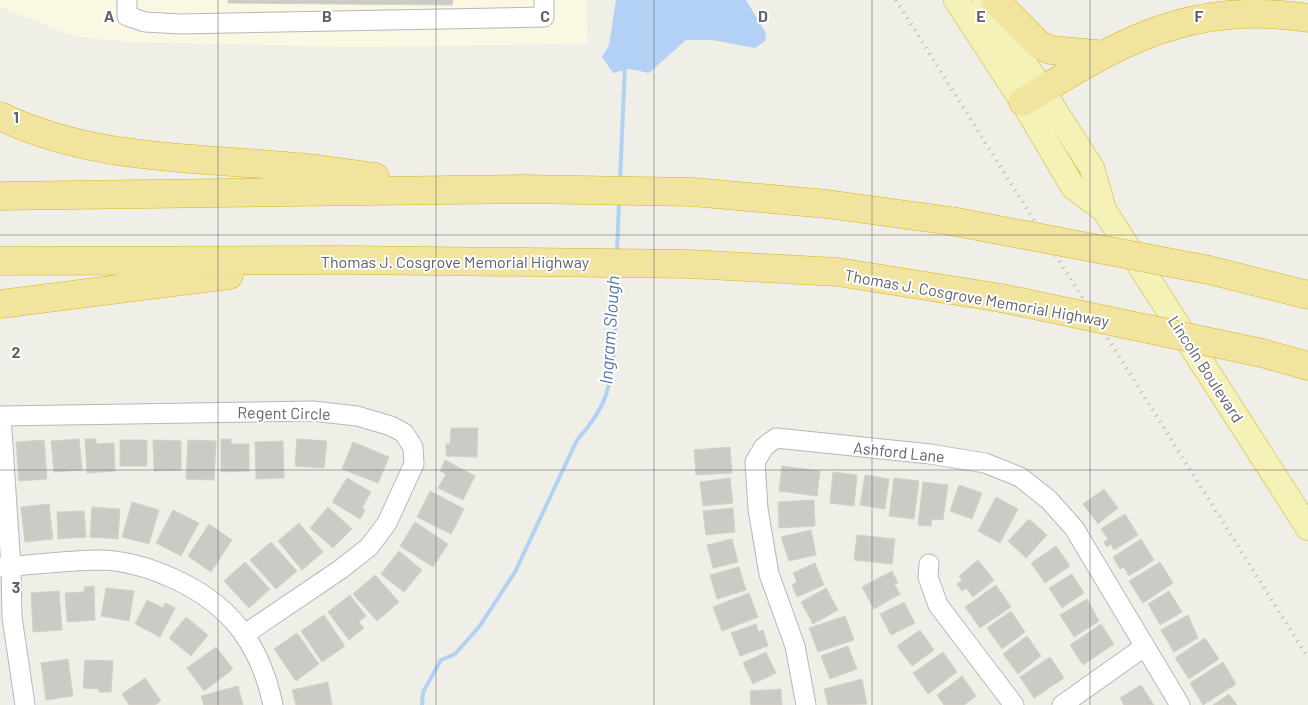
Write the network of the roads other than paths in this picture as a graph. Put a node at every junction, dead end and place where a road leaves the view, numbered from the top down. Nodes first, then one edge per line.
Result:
1 (127, 0) edge
2 (544, 0) edge
3 (956, 0) edge
4 (984, 0) edge
5 (995, 0) edge
6 (1308, 18) edge
7 (1096, 54) junction
8 (1032, 96) junction
9 (0, 116) edge
10 (471, 189) junction
11 (0, 196) edge
12 (349, 260) junction
13 (0, 261) edge
14 (1308, 295) edge
15 (0, 304) edge
16 (1308, 366) edge
17 (0, 416) edge
18 (1308, 528) edge
19 (929, 564) dead end
20 (6, 567) edge
21 (244, 634) junction
22 (1144, 648) junction
23 (25, 705) edge
24 (274, 705) edge
25 (806, 705) edge
26 (1014, 705) edge
27 (1062, 705) edge
28 (1180, 705) edge

1 - 2 street
3 - 8 main road, Lincoln Boulevard
4 - 8 main road, Lincoln Boulevard
5 - 7 highway
6 - 7 highway
7 - 8 highway
8 - 18 main road, Lincoln Boulevard
9 - 10 highway
10 - 11 highway
10 - 14 highway, bridge
12 - 13 highway, Thomas J. Cosgrove Memorial Highway
12 - 15 highway
12 - 16 highway, Thomas J. Cosgrove Memorial Highway, bridge
17 - 20 street
17 - 21 street, Regent Circle
19 - 26 street
20 - 21 street
20 - 23 street
21 - 24 street
22 - 25 street, Ashford Lane
22 - 27 street
22 - 28 street, Ashford Lane

